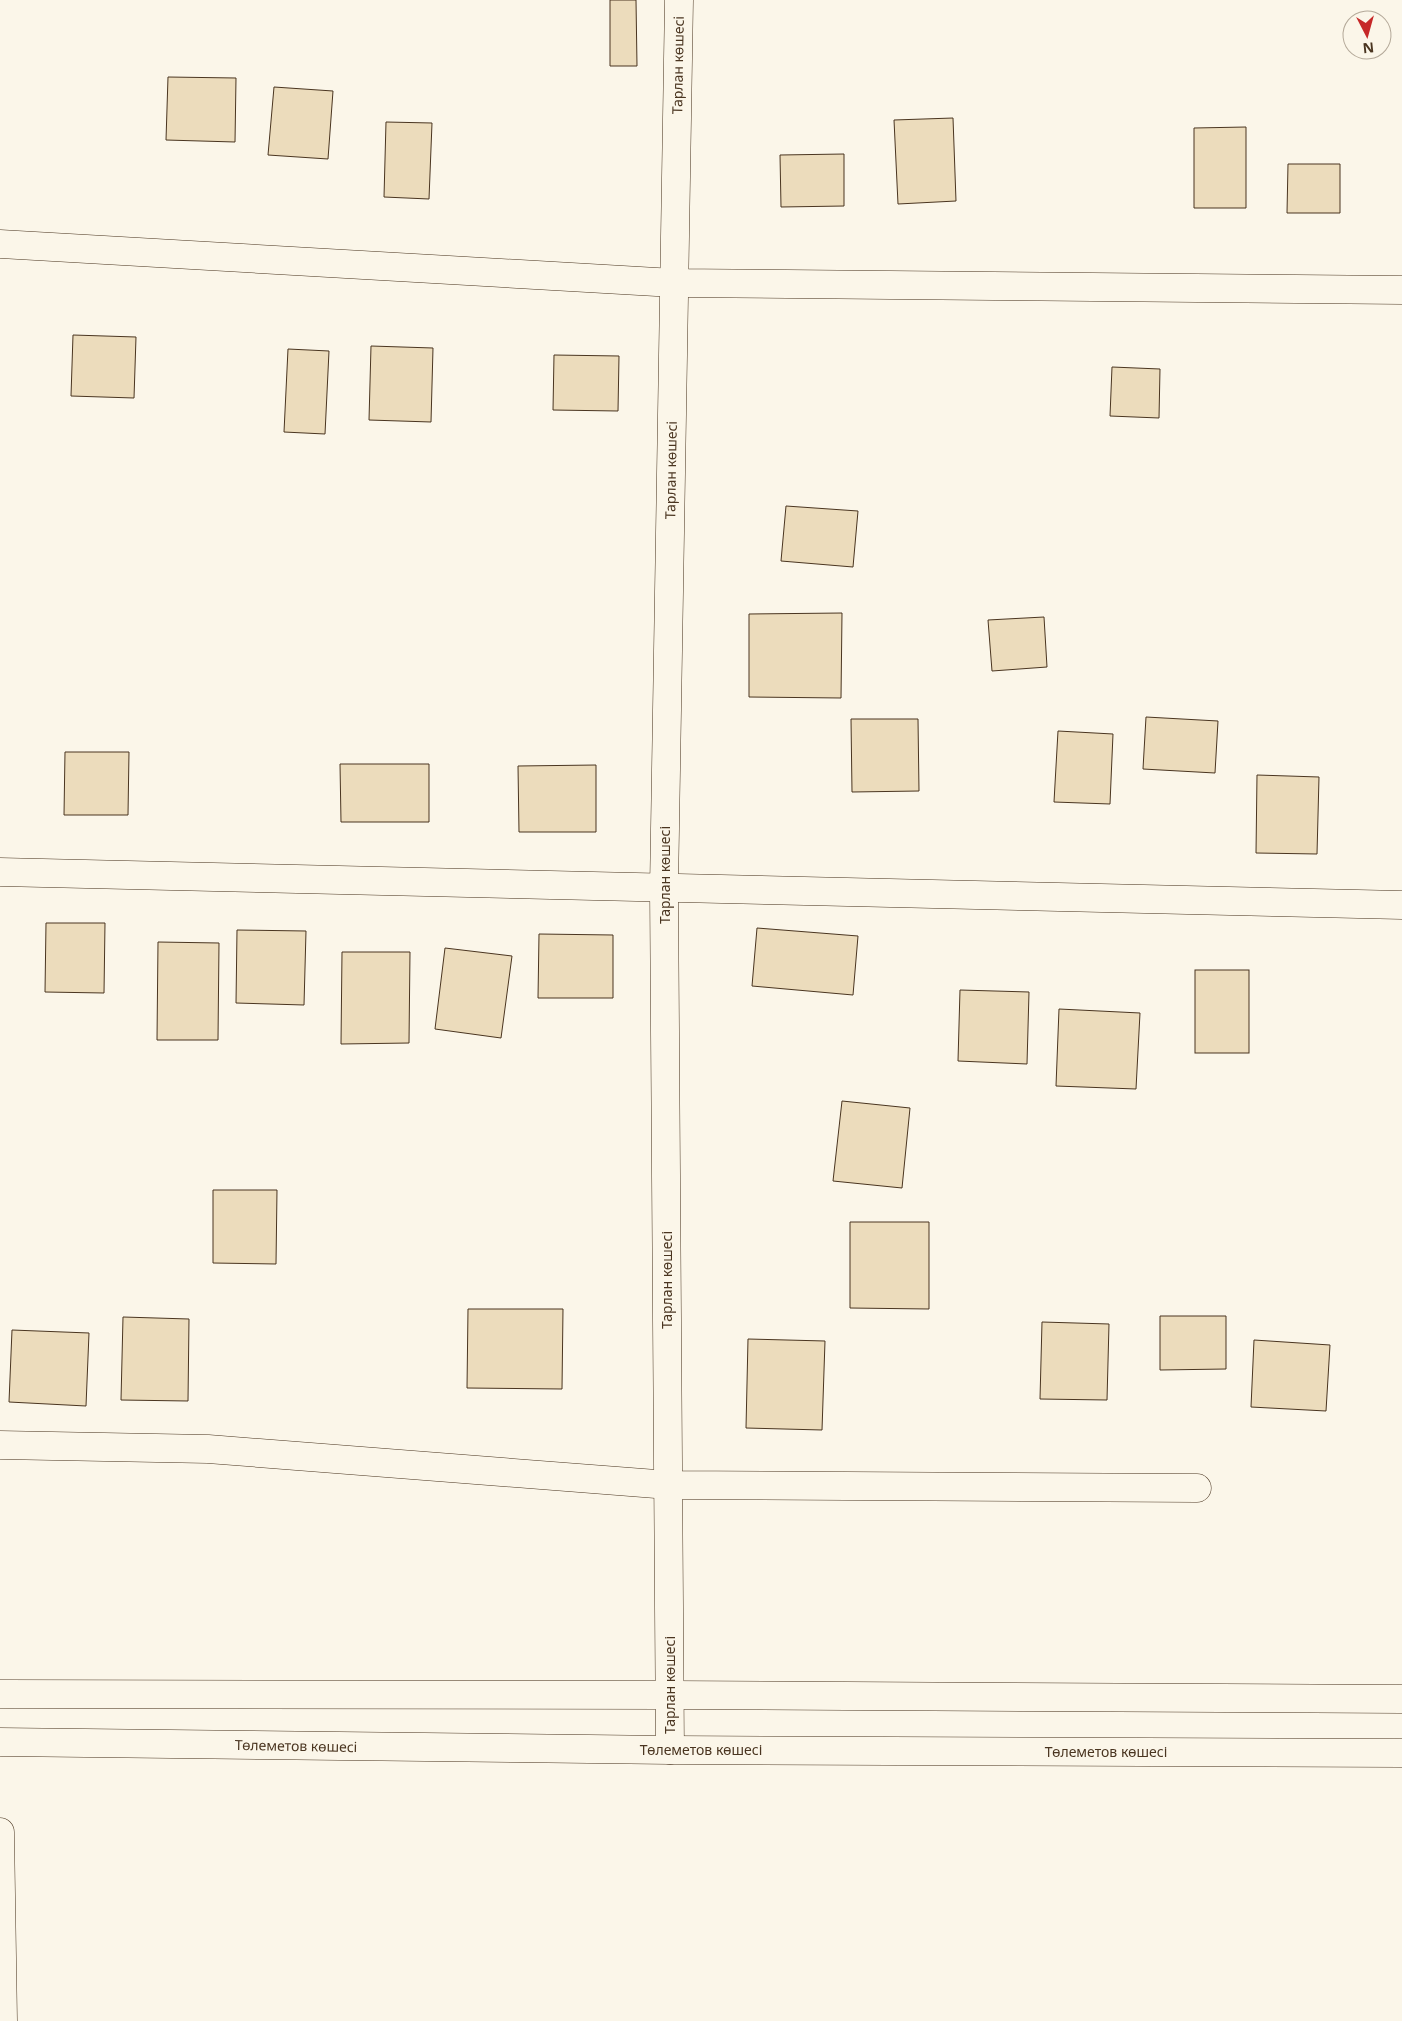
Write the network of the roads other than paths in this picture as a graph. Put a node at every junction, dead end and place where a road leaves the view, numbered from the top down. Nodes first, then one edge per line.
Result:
1 (679, 0) edge
2 (0, 244) edge
3 (674, 284) junction
4 (1402, 290) edge
5 (0, 872) edge
6 (664, 888) junction
7 (1402, 905) edge
8 (0, 1445) edge
9 (669, 1486) junction
10 (1197, 1488) dead end
11 (0, 1694) edge
12 (670, 1695) junction
13 (1402, 1699) edge
14 (0, 1742) edge
15 (670, 1750) junction
16 (1402, 1753) edge
17 (0, 1832) edge
18 (3, 2021) edge

1 - 3 street, Тарлан көшесі
2 - 3 street
3 - 4 street
3 - 6 street, Тарлан көшесі
5 - 6 street
6 - 7 street
6 - 9 street, Тарлан көшесі
8 - 9 street
9 - 10 street
9 - 12 street, Тарлан көшесі
11 - 12 street
12 - 13 street
12 - 15 street, Тарлан көшесі
14 - 15 street, Төлеметов көшесі
15 - 16 street, Төлеметов көшесі
17 - 18 street

